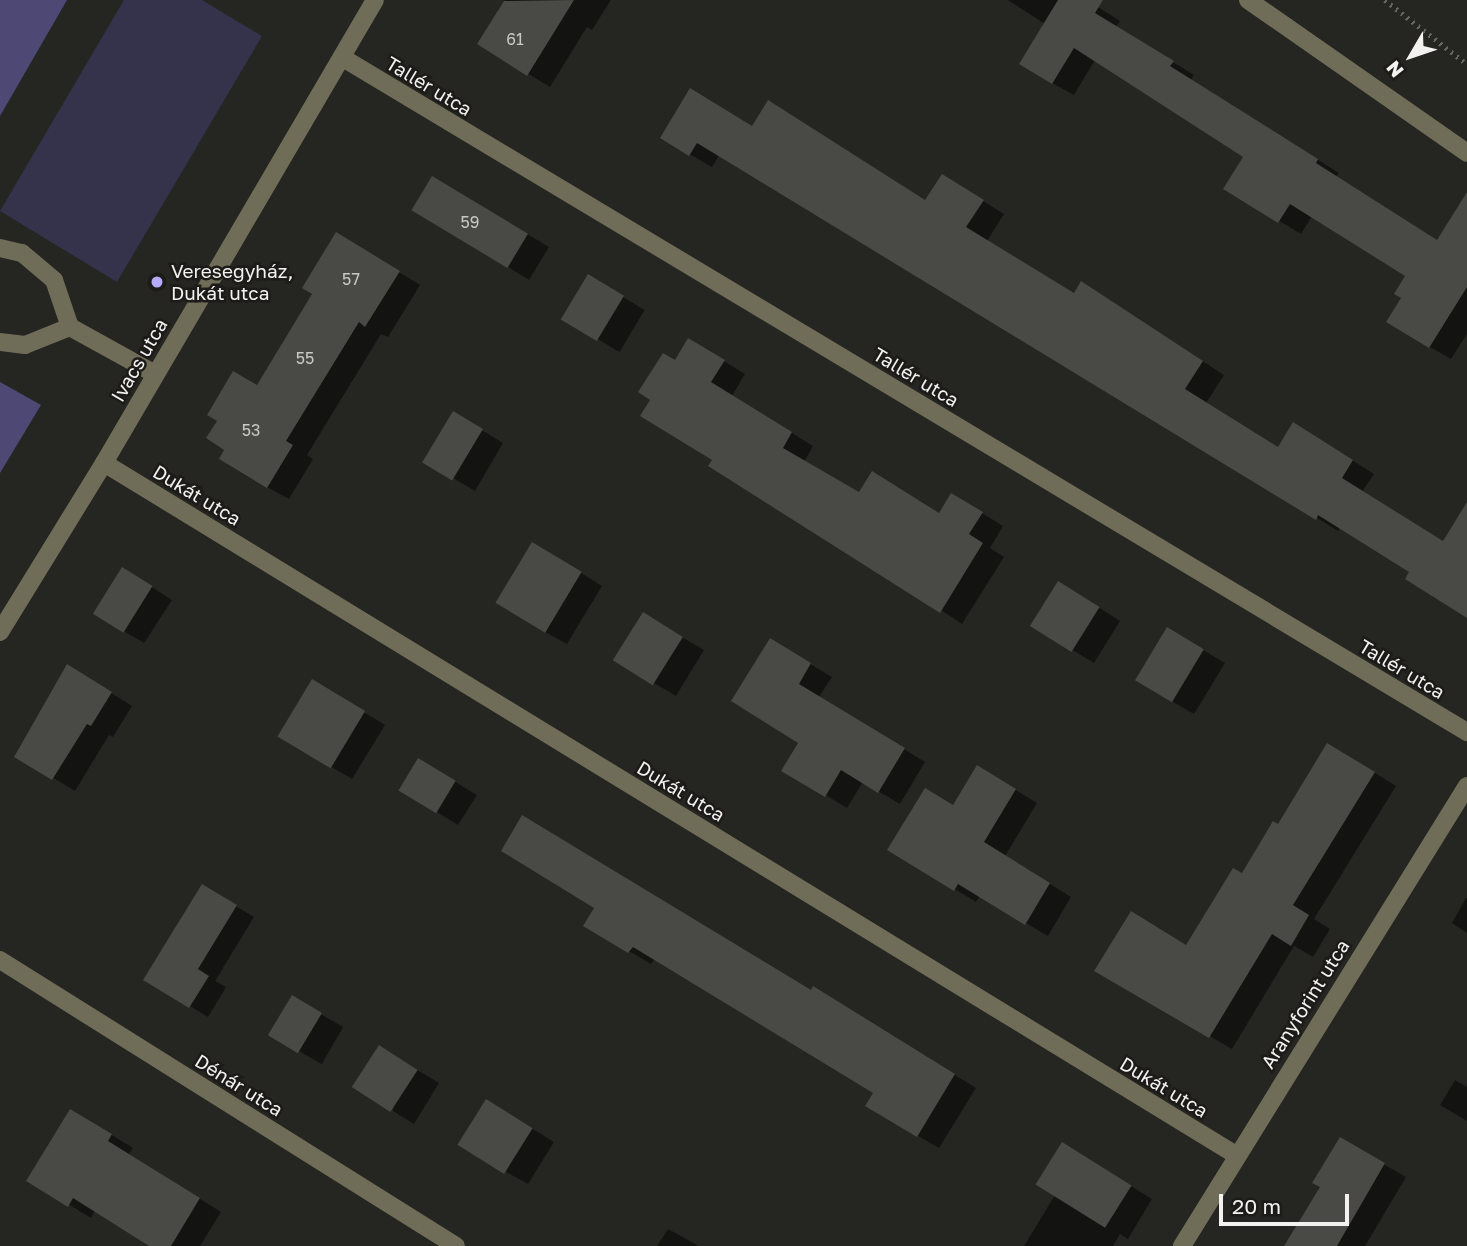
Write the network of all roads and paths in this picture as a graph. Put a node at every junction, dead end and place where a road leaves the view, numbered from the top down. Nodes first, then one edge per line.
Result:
1 (375, 0) edge
2 (1248, 0) edge
3 (1385, 0) edge
4 (343, 58) junction
5 (1467, 64) edge
6 (1467, 153) edge
7 (0, 248) edge
8 (70, 327) junction
9 (0, 342) edge
10 (155, 374) junction
11 (104, 463) junction
12 (0, 632) edge
13 (1467, 732) edge
14 (1467, 786) edge
15 (0, 960) edge
16 (1236, 1155) junction
17 (456, 1246) edge
18 (1182, 1246) edge

1 - 4 street, Ivacs utca
2 - 6 street
3 - 5 path
4 - 10 street, Ivacs utca
4 - 13 street, Tallér utca
7 - 8 street
8 - 9 street
8 - 10 street
10 - 11 street, Ivacs utca
11 - 12 street, Ivacs utca
11 - 16 street, Dukát utca
14 - 16 street, Aranyforint utca
15 - 17 street, Dénár utca
16 - 18 street, Aranyforint utca

